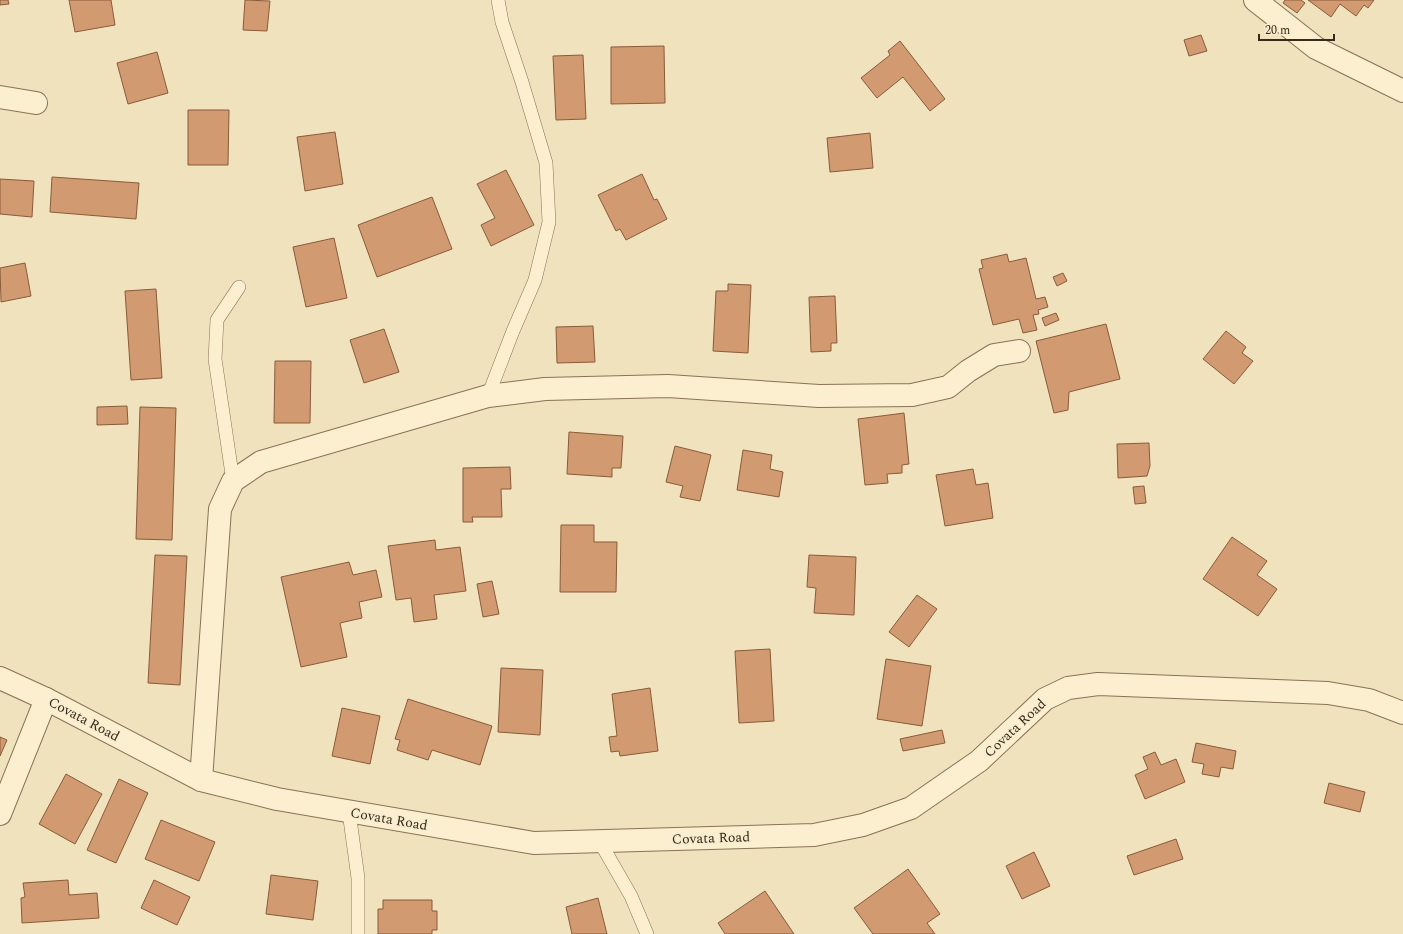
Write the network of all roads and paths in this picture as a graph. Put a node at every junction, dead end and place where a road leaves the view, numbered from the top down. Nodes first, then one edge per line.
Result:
1 (498, 0) edge
2 (1255, 0) edge
3 (1403, 91) edge
4 (0, 97) edge
5 (36, 103) dead end
6 (239, 287) dead end
7 (1019, 351) dead end
8 (488, 396) junction
9 (233, 481) junction
10 (0, 678) edge
11 (46, 699) junction
12 (1403, 713) edge
13 (201, 780) junction
14 (349, 812) junction
15 (0, 814) edge
16 (600, 842) junction
17 (358, 878) junction
18 (355, 934) edge
19 (358, 934) edge
20 (648, 934) edge

1 - 8 lane
2 - 3 street
4 - 5 street
6 - 9 lane
7 - 8 street
8 - 9 street
9 - 13 street
10 - 11 street, Covata Road
11 - 13 street, Covata Road
11 - 15 street
12 - 16 street, Covata Road
13 - 14 street, Covata Road
14 - 16 street, Covata Road
14 - 17 lane
16 - 20 lane
17 - 18 lane
17 - 19 lane

